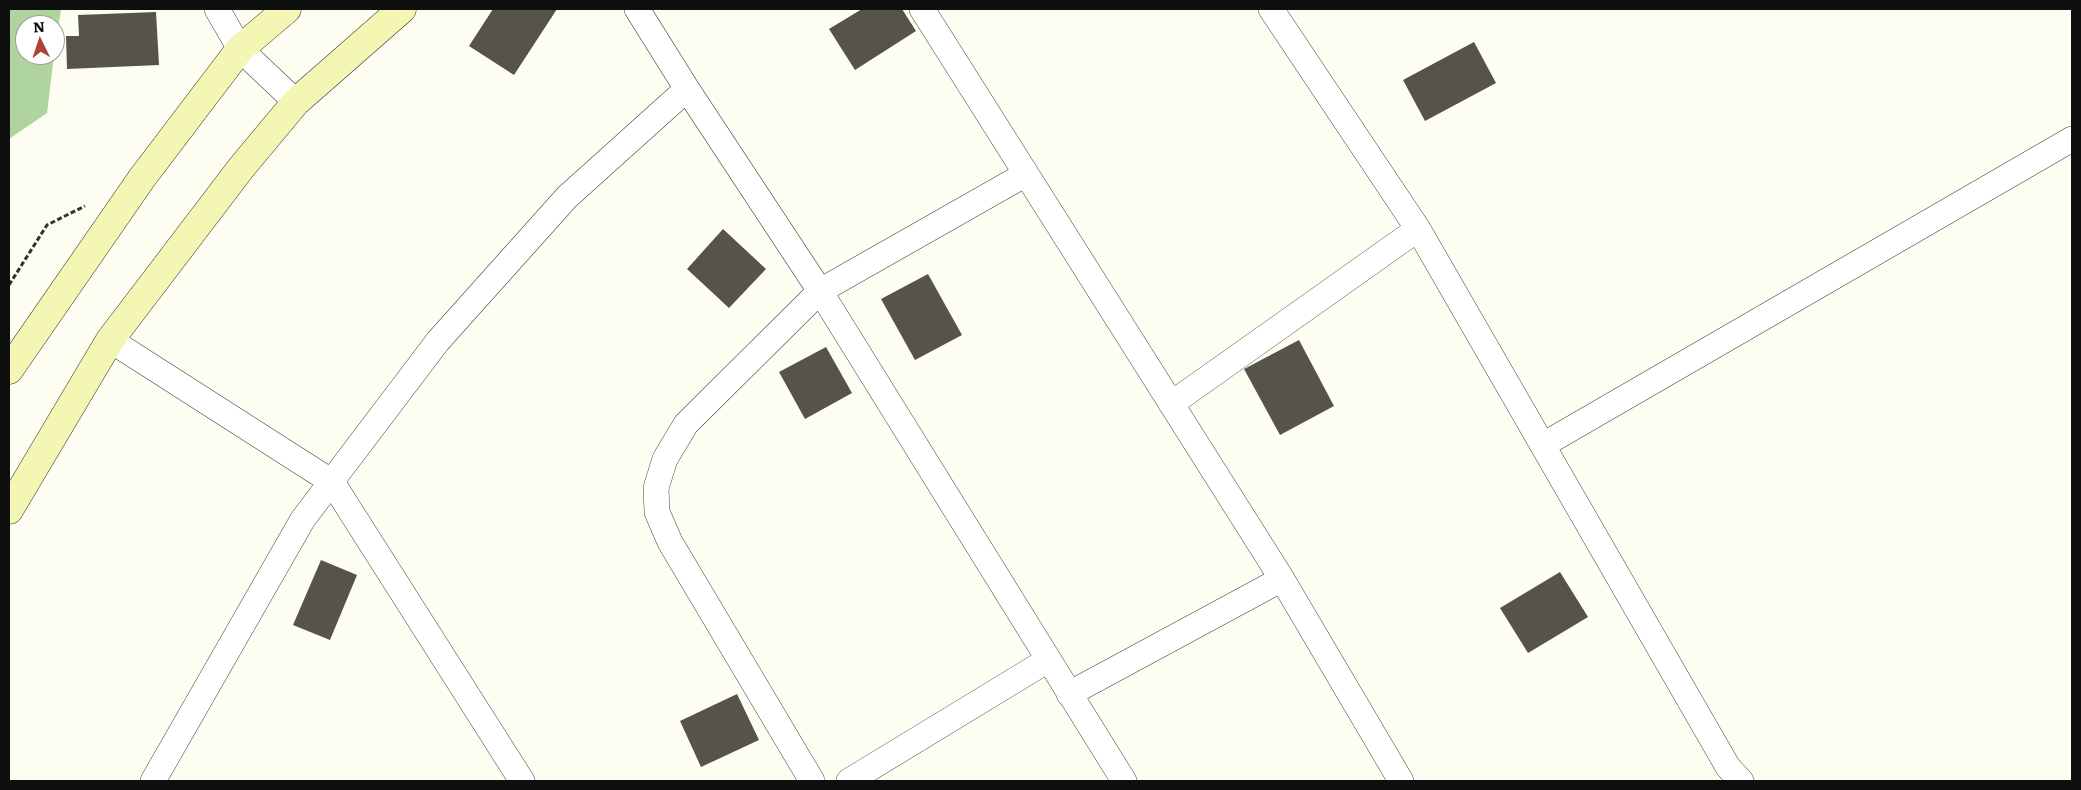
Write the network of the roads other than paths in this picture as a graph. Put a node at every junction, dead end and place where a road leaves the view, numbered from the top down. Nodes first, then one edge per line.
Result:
1 (217, 9) edge
2 (287, 9) edge
3 (402, 9) edge
4 (637, 9) edge
5 (922, 9) edge
6 (1271, 9) edge
7 (240, 49) junction
8 (686, 90) junction
9 (296, 102) junction
10 (2072, 139) edge
11 (1026, 174) junction
12 (1418, 229) junction
13 (820, 291) junction
14 (110, 340) junction
15 (9, 370) edge
16 (1171, 404) junction
17 (1543, 445) junction
18 (332, 482) junction
19 (9, 510) edge
20 (1282, 579) junction
21 (1048, 660) junction
22 (1069, 694) junction
23 (153, 781) edge
24 (522, 781) edge
25 (812, 781) edge
26 (849, 781) edge
27 (1124, 781) edge
28 (1401, 781) edge
29 (1741, 781) edge

1 - 7 street
2 - 7 main road
3 - 9 main road
4 - 8 street
5 - 11 street
6 - 12 street
7 - 9 street
7 - 15 main road
8 - 13 street
8 - 18 street
9 - 14 main road
10 - 17 street
11 - 13 street
11 - 16 street
12 - 16 street
12 - 17 street
13 - 21 street
13 - 25 street
14 - 18 street
14 - 19 main road
16 - 20 street
17 - 29 street
18 - 23 street
18 - 24 street
20 - 22 street
20 - 28 street
21 - 22 street
21 - 26 street
22 - 27 street

